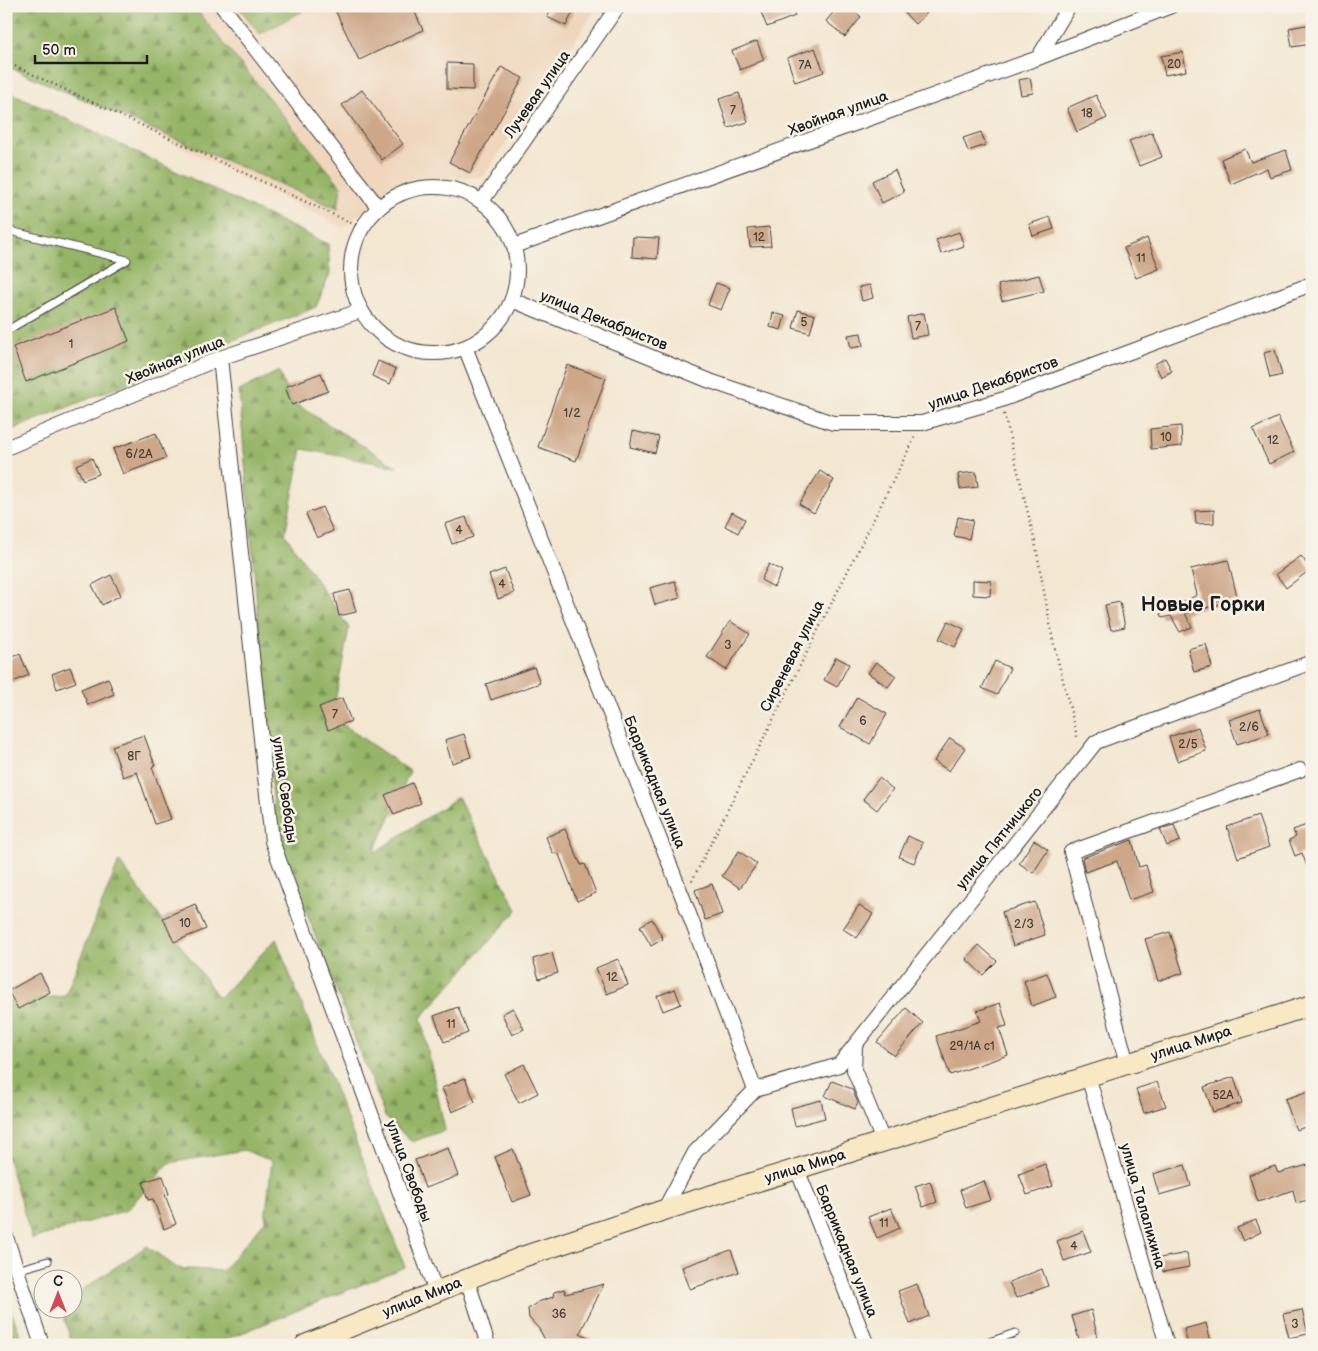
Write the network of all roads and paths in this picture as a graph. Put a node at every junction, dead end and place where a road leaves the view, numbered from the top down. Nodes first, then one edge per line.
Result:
1 (222, 6) edge
2 (618, 6) edge
3 (1069, 6) edge
4 (1171, 6) edge
5 (1038, 58) junction
6 (6, 62) edge
7 (482, 201) junction
8 (378, 206) junction
9 (362, 228) junction
10 (6, 230) edge
11 (514, 246) junction
12 (1312, 284) edge
13 (512, 300) junction
14 (360, 311) junction
15 (6, 331) edge
16 (465, 347) junction
17 (220, 358) junction
18 (1001, 400) junction
19 (922, 423) junction
20 (6, 448) edge
21 (1312, 662) edge
22 (1083, 759) junction
23 (1300, 770) dead end
24 (683, 898) junction
25 (1312, 1005) edge
26 (854, 1046) junction
27 (1127, 1064) junction
28 (1088, 1076) junction
29 (755, 1090) junction
30 (883, 1142) junction
31 (797, 1169) junction
32 (664, 1210) junction
33 (7, 1241) edge
34 (48, 1261) dead end
35 (17, 1270) junction
36 (467, 1279) junction
37 (436, 1292) junction
38 (1015, 1333) dead end
39 (42, 1345) edge
40 (305, 1345) edge
41 (488, 1345) edge
42 (867, 1345) edge
43 (980, 1345) edge
44 (1166, 1345) edge

1 - 8 street
2 - 7 street, Лучевая улица
3 - 5 street
4 - 5 street, Хвойная улица
5 - 11 street, Хвойная улица
6 - 9 path
7 - 8 street
7 - 11 street
8 - 9 street
9 - 14 street
10 - 15 lane
11 - 13 street
12 - 18 street, улица Декабристов
13 - 16 street
13 - 19 street, улица Декабристов
14 - 16 street
14 - 17 street, Хвойная улица
16 - 24 street, Баррикадная улица
17 - 20 street, Хвойная улица
17 - 37 street, улица Свободы
18 - 19 street, улица Декабристов
18 - 22 path
19 - 24 path, Сиреневая улица
21 - 22 street, улица Пятницкого
22 - 26 street, улица Пятницкого
23 - 27 street
24 - 29 street, Баррикадная улица
25 - 27 street, улица Мира
26 - 29 street, улица Пятницкого
26 - 30 street
27 - 28 street, улица Мира
28 - 30 street, улица Мира
28 - 44 street, улица Талалихина
29 - 32 street
30 - 31 street, улица Мира
31 - 32 street, улица Мира
31 - 42 street, Баррикадная улица
32 - 36 street, улица Мира
33 - 35 street
34 - 35 lane
35 - 39 street
36 - 37 street, улица Мира
36 - 41 street
37 - 40 street, улица Мира
38 - 43 lane

